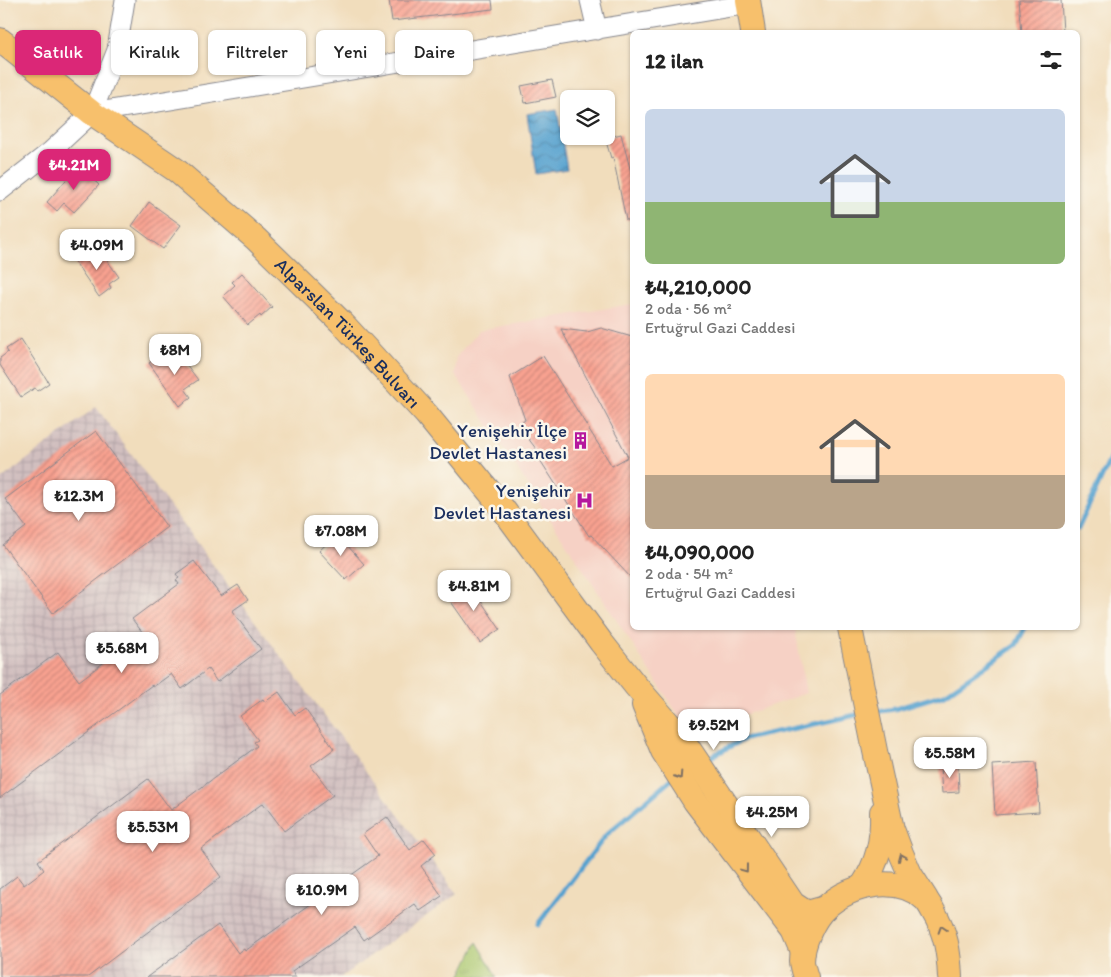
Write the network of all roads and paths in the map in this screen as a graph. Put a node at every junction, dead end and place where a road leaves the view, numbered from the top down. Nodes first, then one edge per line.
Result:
1 (125, 0) edge
2 (590, 0) edge
3 (748, 2) edge
4 (597, 30) junction
5 (753, 30) edge
6 (0, 40) edge
7 (92, 113) junction
8 (0, 191) edge
9 (850, 630) edge
10 (672, 745) junction
11 (882, 783) junction
12 (862, 887) junction
13 (926, 899) junction
14 (825, 908) junction
15 (804, 952) junction
16 (806, 977) edge
17 (950, 977) edge

1 - 7 street
2 - 4 street
3 - 4 street
3 - 5 main road
4 - 7 street
6 - 7 main road, Alparslan Türkeş Bulvarı
7 - 8 street
7 - 10 main road, Alparslan Türkeş Bulvarı
9 - 11 main road
10 - 14 main road, Alparslan Türkeş Bulvarı
10 -> 15 main road, Alparslan Türkeş Bulvarı
11 - 12 main road
13 -> 11 main road
12 - 13 main road
12 - 14 main road
17 -> 13 main road
14 - 15 main road
15 - 16 main road

